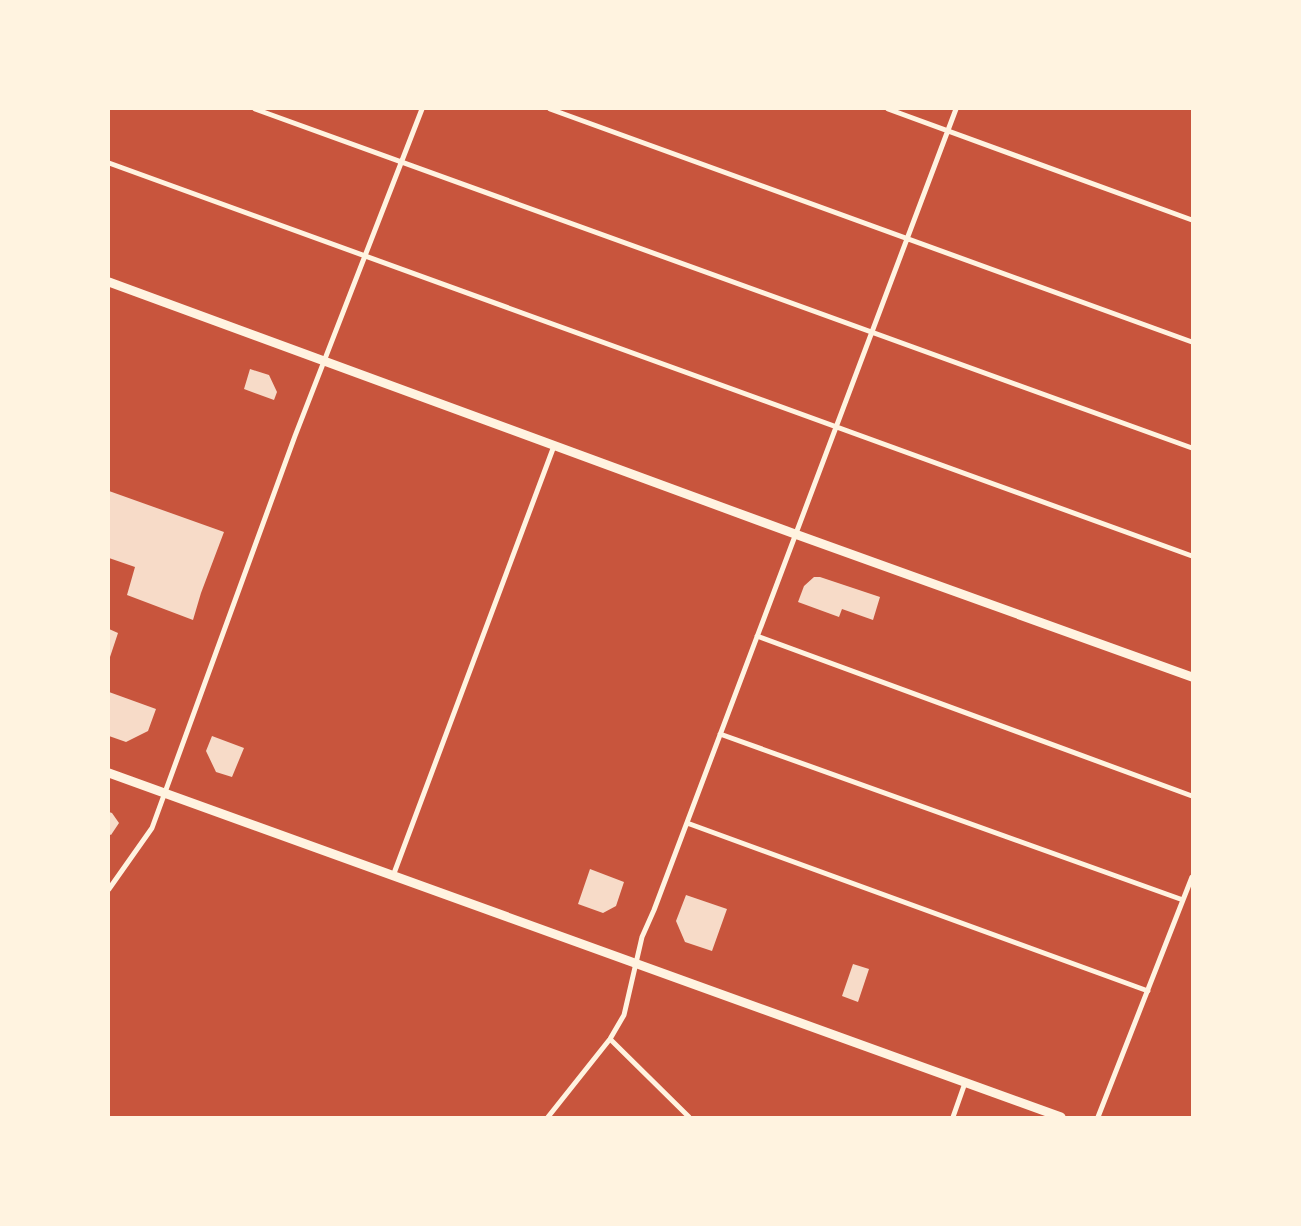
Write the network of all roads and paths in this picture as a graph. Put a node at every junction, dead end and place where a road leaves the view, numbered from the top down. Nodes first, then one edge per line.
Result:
1 (255, 109) edge
2 (422, 109) edge
3 (550, 109) edge
4 (888, 109) edge
5 (956, 109) edge
6 (947, 130) junction
7 (401, 162) junction
8 (109, 163) edge
9 (1192, 220) edge
10 (906, 238) junction
11 (364, 256) junction
12 (109, 282) edge
13 (871, 332) junction
14 (1192, 342) edge
15 (324, 361) junction
16 (835, 427) junction
17 (554, 446) junction
18 (1192, 448) edge
19 (795, 534) junction
20 (1192, 556) edge
21 (757, 636) junction
22 (1192, 677) edge
23 (720, 734) junction
24 (109, 773) edge
25 (165, 793) junction
26 (1192, 796) edge
27 (687, 823) junction
28 (393, 876) junction
29 (1192, 876) edge
30 (109, 889) edge
31 (1183, 900) junction
32 (636, 964) junction
33 (1148, 991) junction
34 (610, 1039) junction
35 (965, 1083) junction
36 (548, 1117) edge
37 (689, 1117) edge
38 (953, 1117) edge
39 (1061, 1117) edge
40 (1098, 1117) edge

1 - 7 street
2 - 7 street
3 - 10 street
4 - 6 street
5 - 6 street
6 - 9 street
6 - 10 street
7 - 11 street
7 - 13 street
8 - 11 street
10 - 13 street
10 - 14 street
11 - 15 street
11 - 16 street
12 - 15 street
13 - 16 street
13 - 18 street
15 - 17 street
15 - 25 street
16 - 19 street
16 - 20 street
17 - 19 street
17 - 28 street
19 - 21 street
19 - 22 street
21 - 23 street
21 - 26 street
23 - 27 street
23 - 31 street
24 - 25 street
25 - 28 street
25 - 30 street
27 - 32 street
27 - 33 street
28 - 32 street
29 - 31 street
31 - 33 street
32 - 34 street
32 - 35 street
33 - 40 street
34 - 36 street
34 - 37 street
35 - 38 street
35 - 39 street

